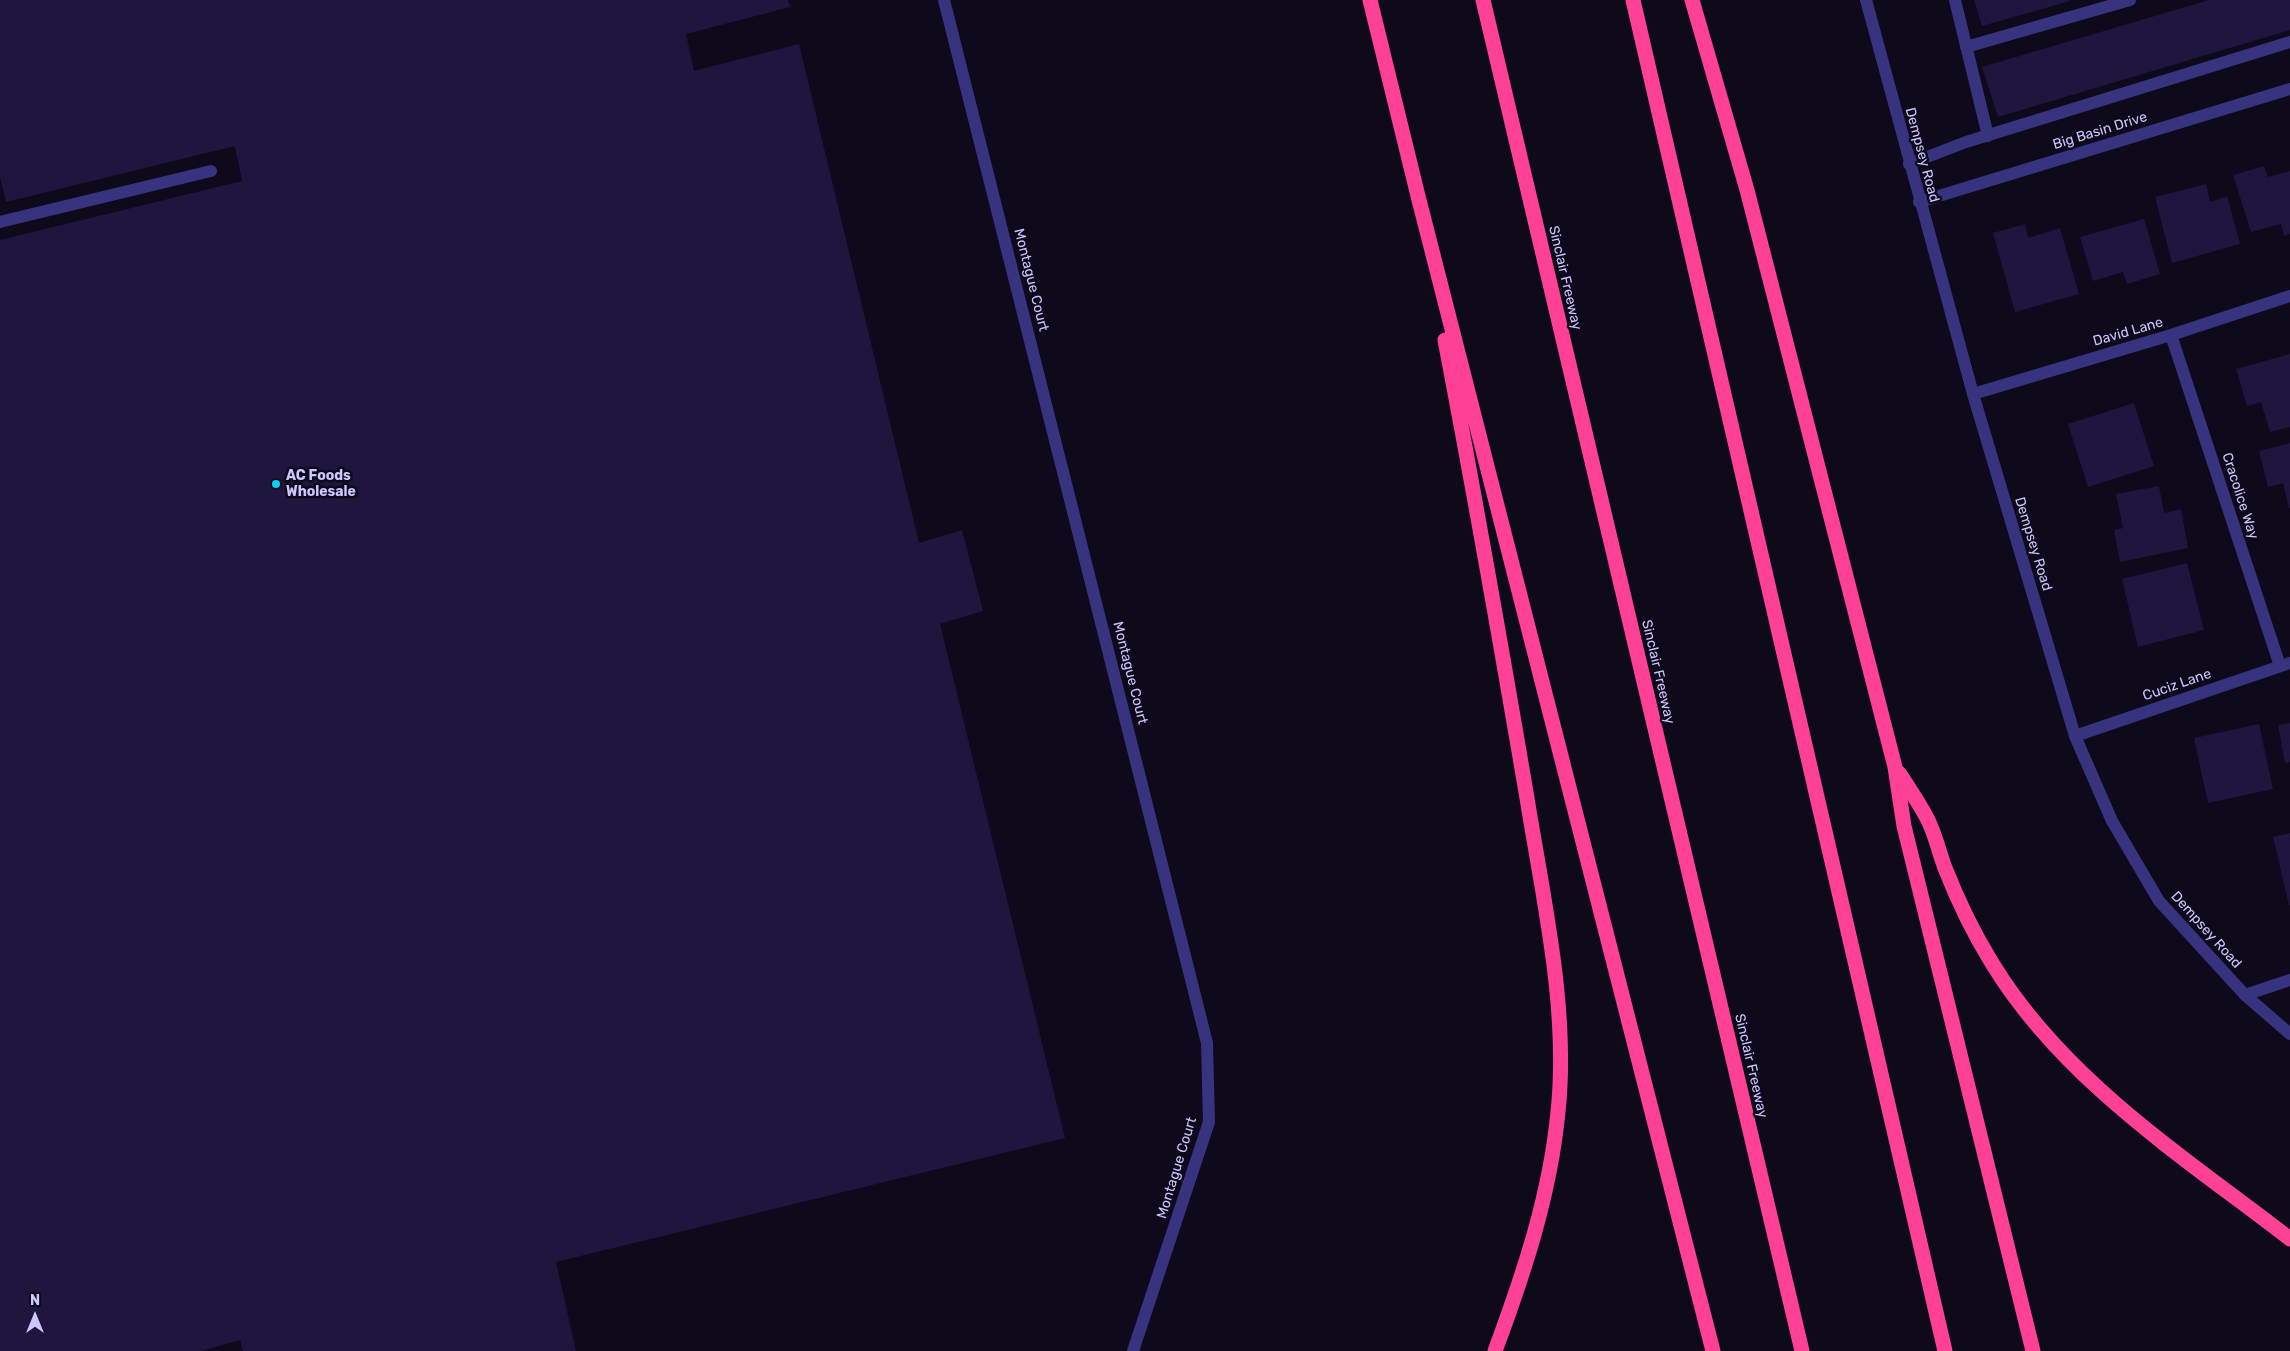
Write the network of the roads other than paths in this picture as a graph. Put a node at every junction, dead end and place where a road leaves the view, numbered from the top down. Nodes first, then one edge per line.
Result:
1 (944, 0) edge
2 (1370, 0) edge
3 (1483, 0) edge
4 (1633, 0) edge
5 (1692, 0) edge
6 (1866, 0) edge
7 (1955, 0) edge
8 (2130, 0) edge
9 (2290, 42) edge
10 (1966, 47) junction
11 (2290, 89) edge
12 (1988, 136) junction
13 (1909, 164) junction
14 (211, 171) dead end
15 (1418, 196) junction
16 (1919, 202) junction
17 (0, 222) edge
18 (2290, 296) edge
19 (2171, 335) junction
20 (1973, 394) junction
21 (2285, 664) edge
22 (2074, 736) junction
23 (1895, 767) junction
24 (2290, 980) edge
25 (2245, 995) junction
26 (2290, 1034) edge
27 (2290, 1239) edge
28 (1133, 1351) edge
29 (1495, 1351) edge
30 (1713, 1351) edge
31 (1802, 1351) edge
32 (1945, 1351) edge
33 (2033, 1351) edge

1 - 28 street, Montague Court
2 - 15 highway
3 - 31 highway, Sinclair Freeway
4 - 32 highway
5 - 23 highway
6 - 13 street, Dempsey Road
7 - 10 street
8 - 10 street
9 - 12 street
10 - 12 street
11 - 16 street, Big Basin Drive
12 - 13 street
13 - 16 street, Dempsey Road
14 - 17 street
15 - 29 highway
15 - 30 highway
16 - 20 street, Dempsey Road
18 - 19 street, David Lane
19 - 20 street, David Lane
19 - 21 street, Cracolice Way
20 - 22 street, Dempsey Road
21 - 22 street, Cuciz Lane
22 - 25 street, Dempsey Road
23 - 27 highway
23 - 33 highway
24 - 25 street
25 - 26 street, Dempsey Road

